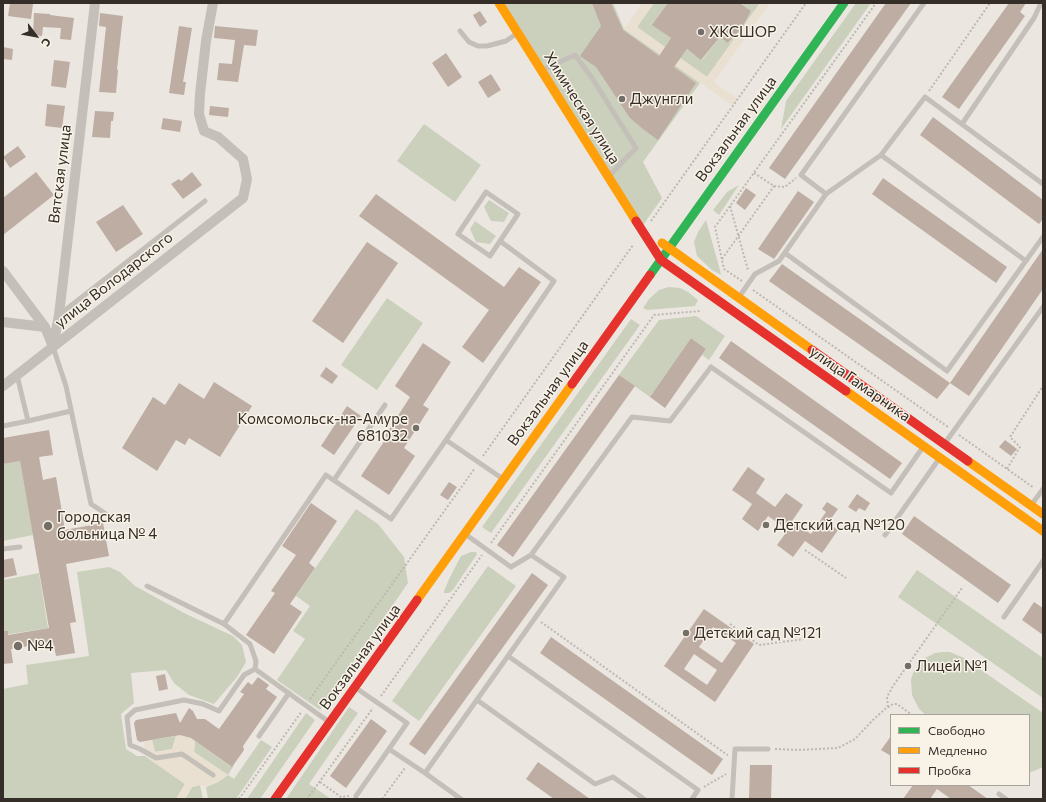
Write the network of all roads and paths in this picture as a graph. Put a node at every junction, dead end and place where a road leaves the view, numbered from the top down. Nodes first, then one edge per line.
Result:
1 (95, 3) edge
2 (213, 3) edge
3 (499, 3) edge
4 (806, 3) edge
5 (844, 3) edge
6 (876, 3) edge
7 (924, 3) edge
8 (990, 3) edge
9 (1041, 3) edge
10 (460, 31) dead end
11 (518, 33) junction
12 (542, 70) junction
13 (925, 97) junction
14 (962, 124) junction
15 (881, 155) junction
16 (754, 173) junction
17 (801, 175) junction
18 (608, 177) junction
19 (1043, 184) edge
20 (774, 186) junction
21 (826, 194) junction
22 (205, 201) dead end
23 (730, 206) junction
24 (651, 221) dead end
25 (641, 228) junction
26 (739, 236) junction
27 (1043, 237) edge
28 (500, 241) junction
29 (634, 245) dead end
30 (669, 248) junction
31 (784, 253) junction
32 (722, 259) junction
33 (661, 260) junction
34 (1026, 261) junction
35 (3, 271) edge
36 (751, 280) junction
37 (747, 286) junction
38 (739, 298) junction
39 (1043, 307) edge
40 (731, 309) junction
41 (700, 311) dead end
42 (59, 315) junction
43 (3, 322) edge
44 (45, 327) junction
45 (53, 347) junction
46 (17, 375) junction
47 (3, 386) edge
48 (1043, 386) edge
49 (385, 405) dead end
50 (71, 411) junction
51 (28, 420) junction
52 (3, 426) edge
53 (954, 431) junction
54 (932, 435) junction
55 (446, 440) junction
56 (946, 445) junction
57 (924, 446) junction
58 (938, 457) junction
59 (479, 462) junction
60 (1007, 469) junction
61 (504, 479) junction
62 (334, 480) junction
63 (1042, 491) edge
64 (1031, 506) junction
65 (106, 514) dead end
66 (1043, 514) edge
67 (1043, 531) edge
68 (465, 534) junction
69 (885, 535) dead end
70 (20, 547) dead end
71 (3, 549) edge
72 (486, 550) junction
73 (805, 550) dead end
74 (531, 555) junction
75 (1043, 561) edge
76 (846, 578) dead end
77 (147, 586) dead end
78 (962, 588) dead end
79 (535, 617) junction
80 (1004, 617) dead end
81 (224, 624) junction
82 (730, 624) dead end
83 (804, 639) dead end
84 (508, 656) junction
85 (255, 669) junction
86 (355, 687) junction
87 (289, 693) junction
88 (477, 700) junction
89 (377, 702) junction
90 (306, 705) junction
91 (888, 707) junction
92 (911, 714) edge
93 (330, 723) junction
94 (259, 736) dead end
95 (389, 749) junction
96 (768, 749) joint
97 (735, 755) junction
98 (409, 762) junction
99 (734, 770) junction
100 (425, 773) junction
101 (213, 775) dead end
102 (320, 782) junction
103 (698, 790) junction
104 (999, 794) dead end
105 (356, 796) joint
106 (239, 799) edge
107 (275, 799) edge
108 (308, 799) edge
109 (382, 799) edge
110 (461, 799) edge
111 (644, 799) edge
112 (692, 799) edge
113 (732, 799) edge
114 (1006, 799) edge

1 - 42 street, Вятская улица
2 - 45 street, улица Володарского
3 - 11 street, Химическая улица
4 - 24 path
5 - 30 street, Вокзальная улица
6 - 16 path
7 - 17 lane
8 - 13 path
9 - 14 lane
10 - 11 lane
11 - 12 street, Химическая улица
12 - 18 street, Химическая улица
12 - 18 lane
13 - 14 lane
13 - 15 lane
14 - 19 lane
15 - 21 lane
15 - 34 lane
16 - 20 path
16 - 23 path
17 - 20 path
17 - 21 lane
18 - 25 street, Химическая улица
20 - 26 path
21 - 31 lane
22 - 42 lane
23 - 26 path
23 - 32 path
25 - 30 street, Химическая улица
25 - 33 street, Химическая улица
26 - 32 path
26 - 36 path
27 - 34 lane
28 - 28 lane
28 - 55 lane
29 - 59 path
30 - 33 street, Вокзальная улица
30 - 38 street, улица Гамарника
31 - 34 lane
31 - 36 lane
32 - 37 path
33 - 40 street, улица Гамарника
33 - 61 street, Вокзальная улица
35 - 44 street
36 - 37 lane
37 - 38 lane
37 - 53 path
38 - 40 lane
38 - 54 street, улица Гамарника
39 - 53 lane
40 - 57 street, улица Гамарника
41 - 72 path
42 - 45 street, Вятская улица
43 - 44 street
44 - 45 street
45 - 46 street, улица Володарского
45 - 50 lane
46 - 47 street, улица Володарского
46 - 51 lane
48 - 60 path
49 - 62 lane
50 - 51 lane
50 - 65 lane
51 - 52 lane
53 - 56 lane
53 - 60 path
54 - 56 street, улица Гамарника
54 - 57 lane
55 - 59 lane
55 - 62 lane
56 - 58 lane
56 - 64 street, улица Гамарника
57 - 58 street, улица Гамарника
57 - 74 lane
58 - 67 street, улица Гамарника
58 - 69 lane
59 - 61 lane
59 - 90 path
60 - 63 path
61 - 68 street, Вокзальная улица
62 - 81 lane
63 - 64 lane
64 - 66 street, улица Гамарника
68 - 72 lane
68 - 86 street, Вокзальная улица
70 - 71 lane
72 - 74 lane
72 - 89 path
73 - 76 path
74 - 79 lane
75 - 80 lane
77 - 81 lane
78 - 91 path
79 - 84 lane
79 - 97 path
81 - 85 lane
82 - 83 path
84 - 88 lane
84 - 103 lane
85 - 87 lane
85 - 101 lane
86 - 89 lane
86 - 93 street, Вокзальная улица
87 - 90 lane
87 - 94 lane
88 - 100 lane
88 - 111 lane
89 - 95 lane
89 - 102 path
90 - 93 lane
90 - 106 path
91 - 92 path
91 - 96 path
93 - 107 street, Вокзальная улица
95 - 98 lane
95 - 105 lane
96 - 97 lane
97 - 99 lane
98 - 100 lane
98 - 109 path
99 - 103 path
99 - 113 lane
100 - 110 lane
102 - 105 path
102 - 108 path
103 - 112 lane
104 - 114 lane

